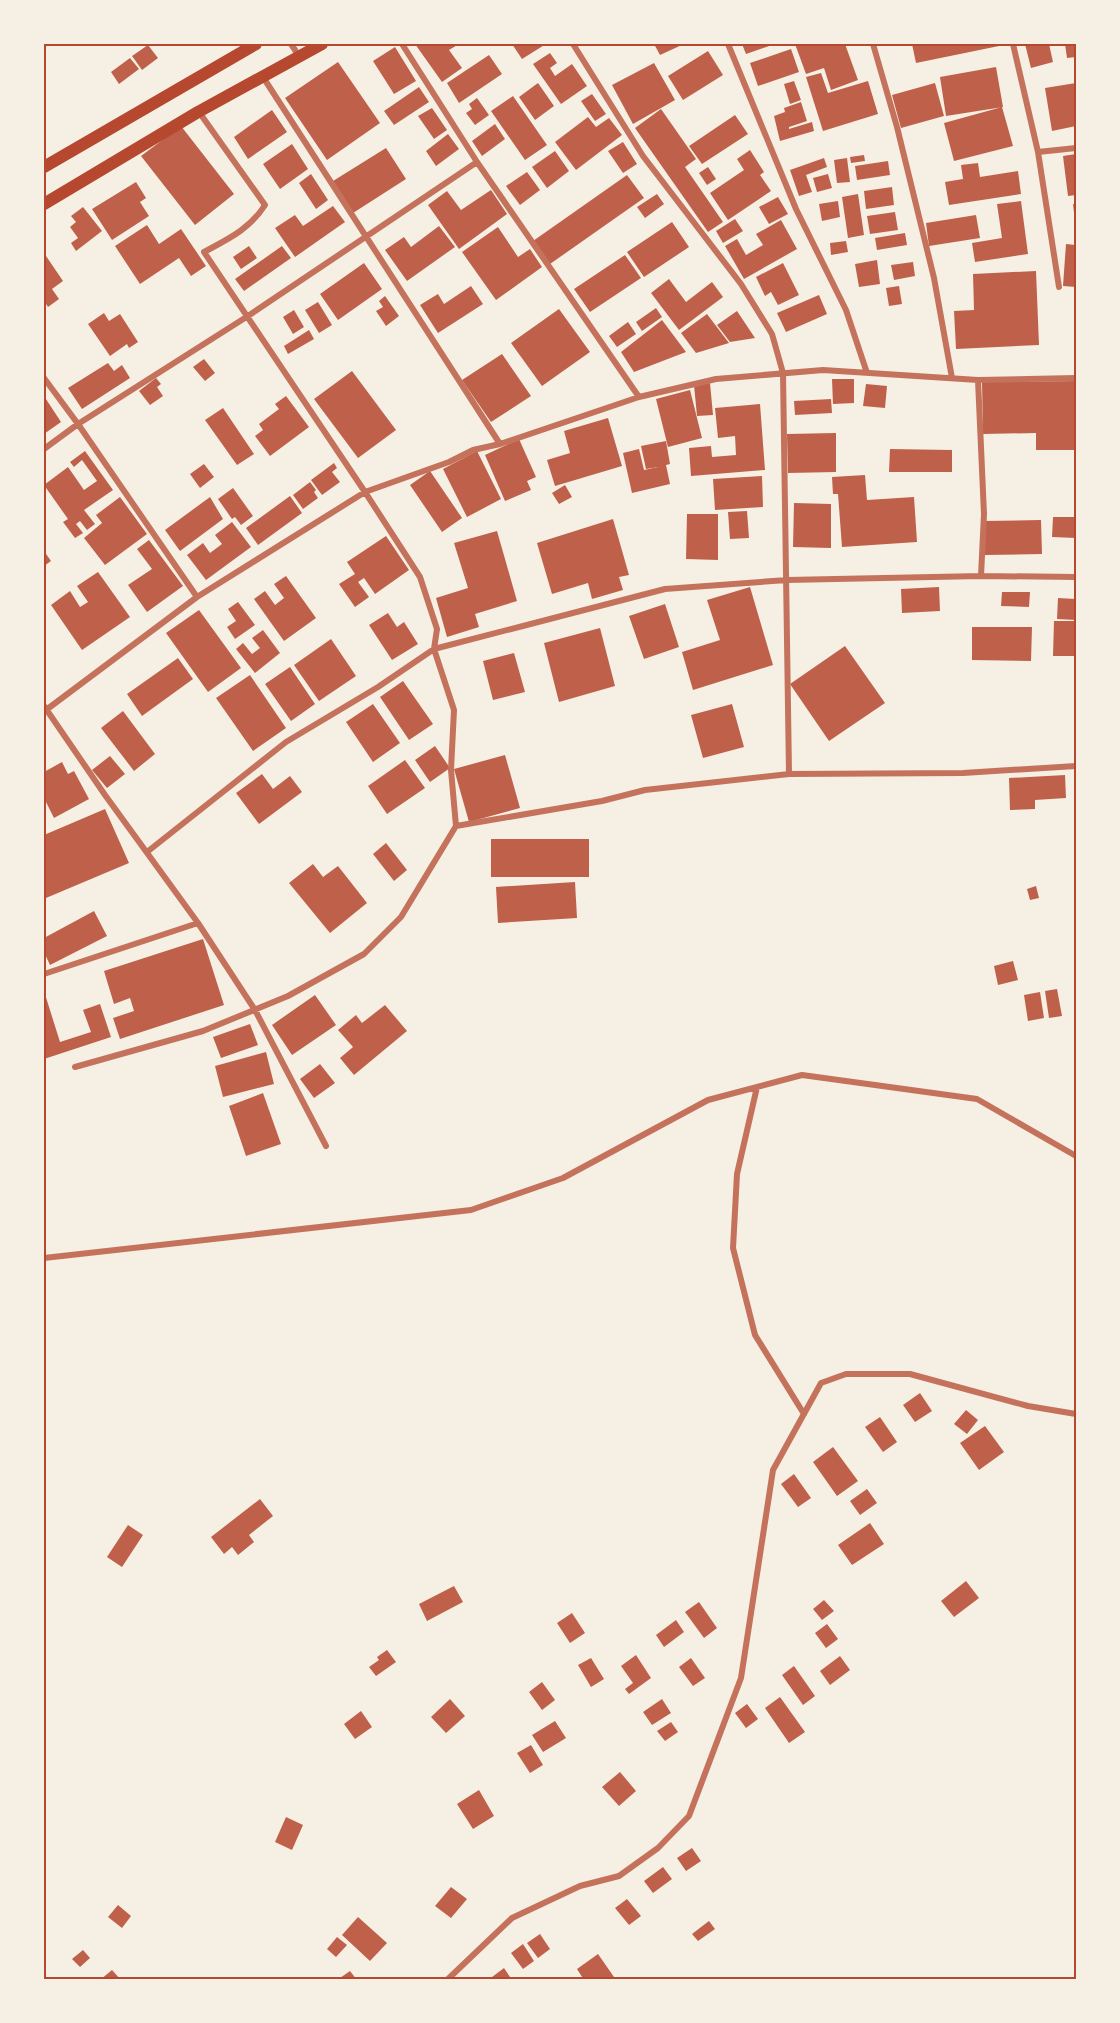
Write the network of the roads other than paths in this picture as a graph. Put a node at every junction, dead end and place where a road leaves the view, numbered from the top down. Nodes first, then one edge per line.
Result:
1 (256, 44) edge
2 (291, 44) edge
3 (322, 44) edge
4 (402, 44) edge
5 (573, 44) edge
6 (728, 44) edge
7 (873, 44) edge
8 (1013, 44) edge
9 (299, 57) junction
10 (263, 76) junction
11 (198, 112) junction
12 (1077, 148) edge
13 (1038, 152) junction
14 (477, 162) junction
15 (44, 167) edge
16 (44, 204) edge
17 (366, 237) junction
18 (1059, 287) dead end
19 (248, 316) junction
20 (783, 373) junction
21 (867, 373) junction
22 (44, 378) edge
23 (952, 378) junction
24 (1077, 378) edge
25 (978, 380) junction
26 (639, 397) junction
27 (78, 424) junction
28 (500, 444) junction
29 (44, 449) edge
30 (365, 492) junction
31 (981, 576) junction
32 (1077, 577) edge
33 (788, 580) junction
34 (197, 597) junction
35 (434, 649) junction
36 (45, 708) edge
37 (1077, 766) edge
38 (789, 774) junction
39 (456, 826) junction
40 (147, 852) junction
41 (198, 923) junction
42 (44, 974) edge
43 (255, 1010) junction
44 (75, 1067) dead end
45 (757, 1087) junction
46 (326, 1146) dead end
47 (1077, 1156) edge
48 (44, 1258) edge
49 (804, 1414) junction
50 (1077, 1414) edge
51 (447, 1980) edge

1 - 15 main road
2 - 9 street
3 - 9 main road
4 - 14 street
5 - 20 street
6 - 21 street
7 - 23 street
8 - 13 street
9 - 10 main road
10 - 11 main road
10 - 17 street
11 - 16 main road
11 - 19 street
12 - 13 street
13 - 18 street
14 - 17 street
14 - 26 street
17 - 19 street
17 - 28 street
19 - 27 street
19 - 30 street
20 - 21 street
20 - 26 street
20 - 33 street
21 - 23 street
22 - 27 street
23 - 25 street
24 - 25 street
25 - 31 street
26 - 28 street
27 - 29 street
27 - 34 street
28 - 30 street
30 - 34 street
30 - 35 street
31 - 32 street
31 - 33 street
33 - 35 street
33 - 38 street
34 - 36 street
35 - 39 street
35 - 40 street
36 - 40 street
37 - 38 street
38 - 39 street
39 - 43 street
40 - 41 street
41 - 42 street
41 - 43 street
43 - 44 street
43 - 46 street
45 - 47 street
45 - 48 street
45 - 49 street
49 - 50 street
49 - 51 street

